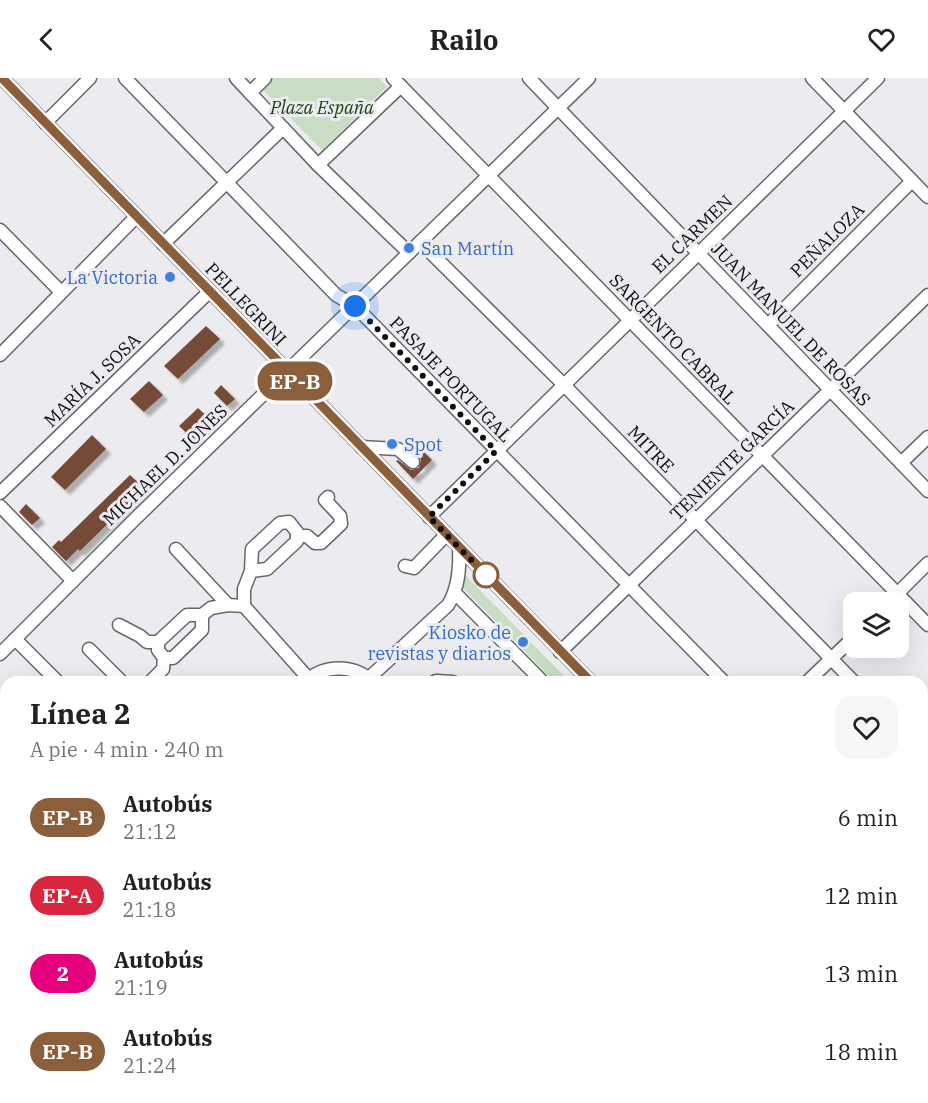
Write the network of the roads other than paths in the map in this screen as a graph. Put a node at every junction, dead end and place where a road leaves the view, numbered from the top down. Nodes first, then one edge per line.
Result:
1 (2, 78) edge
2 (90, 78) edge
3 (126, 78) edge
4 (236, 78) edge
5 (265, 78) edge
6 (529, 78) edge
7 (589, 78) edge
8 (812, 78) edge
9 (878, 78) edge
10 (397, 82) edge
11 (250, 93) junction
12 (558, 108) junction
13 (845, 111) junction
14 (45, 123) junction
15 (283, 128) junction
16 (318, 165) junction
17 (489, 176) junction
18 (912, 181) junction
19 (226, 182) junction
20 (928, 197) edge
21 (136, 217) junction
22 (0, 230) edge
23 (420, 242) junction
24 (163, 244) junction
25 (698, 253) junction
26 (409, 254) junction
27 (61, 292) junction
28 (209, 292) junction
29 (928, 295) edge
30 (355, 306) junction
31 (630, 320) junction
32 (768, 325) junction
33 (0, 355) edge
34 (286, 372) junction
35 (563, 384) junction
36 (830, 390) junction
37 (928, 437) edge
38 (360, 447) junction
39 (496, 451) junction
40 (762, 456) junction
41 (413, 462) dead end
42 (902, 463) junction
43 (928, 491) edge
44 (0, 494) edge
45 (328, 498) dead end
46 (0, 506) edge
47 (429, 517) junction
48 (695, 521) junction
49 (446, 535) junction
50 (297, 536) junction
51 (459, 547) junction
52 (176, 549) dead end
53 (928, 563) edge
54 (405, 566) dead end
55 (251, 571) junction
56 (74, 581) junction
57 (629, 586) junction
58 (895, 592) edge
59 (899, 592) edge
60 (455, 593) junction
61 (228, 604) junction
62 (244, 606) junction
63 (909, 606) edge
64 (202, 615) junction
65 (119, 625) dead end
66 (928, 625) edge
67 (15, 639) junction
68 (158, 642) junction
69 (843, 648) edge
70 (88, 649) dead end
71 (1, 650) edge
72 (560, 652) junction
73 (164, 658) junction
74 (831, 659) junction
75 (52, 676) edge
76 (116, 676) edge
77 (156, 676) edge
78 (304, 676) edge
79 (315, 676) edge
80 (363, 676) edge
81 (374, 676) edge
82 (537, 676) edge
83 (585, 676) edge
84 (718, 676) edge
85 (813, 676) edge
86 (848, 676) edge

1 - 14 street, PELLEGRINI
2 - 14 street
3 - 19 street, PASAJE PORTUGAL
4 - 11 street
5 - 11 street
6 - 12 street, JUAN MANUEL DE ROSAS
7 - 12 street, MICHAEL D. JONES
8 - 13 street
9 - 13 street, EL CARMEN
10 - 16 street
10 - 17 street, SARGENTO CABRAL
11 - 15 street
12 - 17 street, MICHAEL D. JONES
12 - 25 street, JUAN MANUEL DE ROSAS
13 - 18 street
13 - 25 street, EL CARMEN
14 - 21 street, PELLEGRINI
15 - 16 street
15 - 19 street
16 - 26 street
17 - 23 street, MICHAEL D. JONES
17 - 31 street, SARGENTO CABRAL
18 - 20 street
18 - 32 street, PEÑALOZA
19 - 24 street
19 - 30 street, PASAJE PORTUGAL
21 - 24 street, PELLEGRINI
21 - 27 street
22 - 27 street
23 - 26 street, MICHAEL D. JONES
23 - 35 street, MITRE
24 - 28 street, PELLEGRINI
25 - 31 street, EL CARMEN
25 - 32 street, JUAN MANUEL DE ROSAS
26 - 30 street, MICHAEL D. JONES
27 - 33 street
28 - 34 street, PELLEGRINI
28 - 44 street, MARÍA J. SOSA
29 - 36 street, TENIENTE GARCÍA
30 - 34 street, MICHAEL D. JONES
30 - 39 street, PASAJE PORTUGAL
31 - 35 street, EL CARMEN
31 - 40 street, SARGENTO CABRAL
32 - 36 street, JUAN MANUEL DE ROSAS
34 - 38 street, PELLEGRINI
34 - 56 street, MICHAEL D. JONES
35 - 39 street, EL CARMEN
35 - 48 street, MITRE
36 - 40 street, TENIENTE GARCÍA
36 - 42 street, JUAN MANUEL DE ROSAS
37 - 42 street
38 - 41 street
38 - 47 street, PELLEGRINI
39 - 47 street, EL CARMEN
39 - 57 street, PASAJE PORTUGAL
40 - 48 street, TENIENTE GARCÍA
40 - 58 street, SARGENTO CABRAL
42 - 43 street, JUAN MANUEL DE ROSAS
45 - 50 street
46 - 56 street
47 - 49 street, PELLEGRINI
48 - 57 street, TENIENTE GARCÍA
48 - 74 street, MITRE
49 - 51 street, PELLEGRINI
49 - 54 street
50 - 55 street
50 - 55 street
51 - 60 street
51 - 72 street, PELLEGRINI
52 - 61 street
53 - 59 street
55 - 62 street
56 - 67 street, MICHAEL D. JONES
57 - 72 street, TENIENTE GARCÍA
57 - 84 street, PASAJE PORTUGAL
60 - 81 street
60 - 82 street
61 - 62 street
61 - 64 street
62 - 78 street
63 - 66 street, SARGENTO CABRAL
64 - 68 street
64 - 73 street
65 - 68 street
67 - 71 street, MICHAEL D. JONES
67 - 75 street
68 - 73 street
69 - 74 street
70 - 76 street
72 - 83 street, PELLEGRINI
73 - 77 street
74 - 85 street
74 - 86 street, MITRE
79 - 80 street

